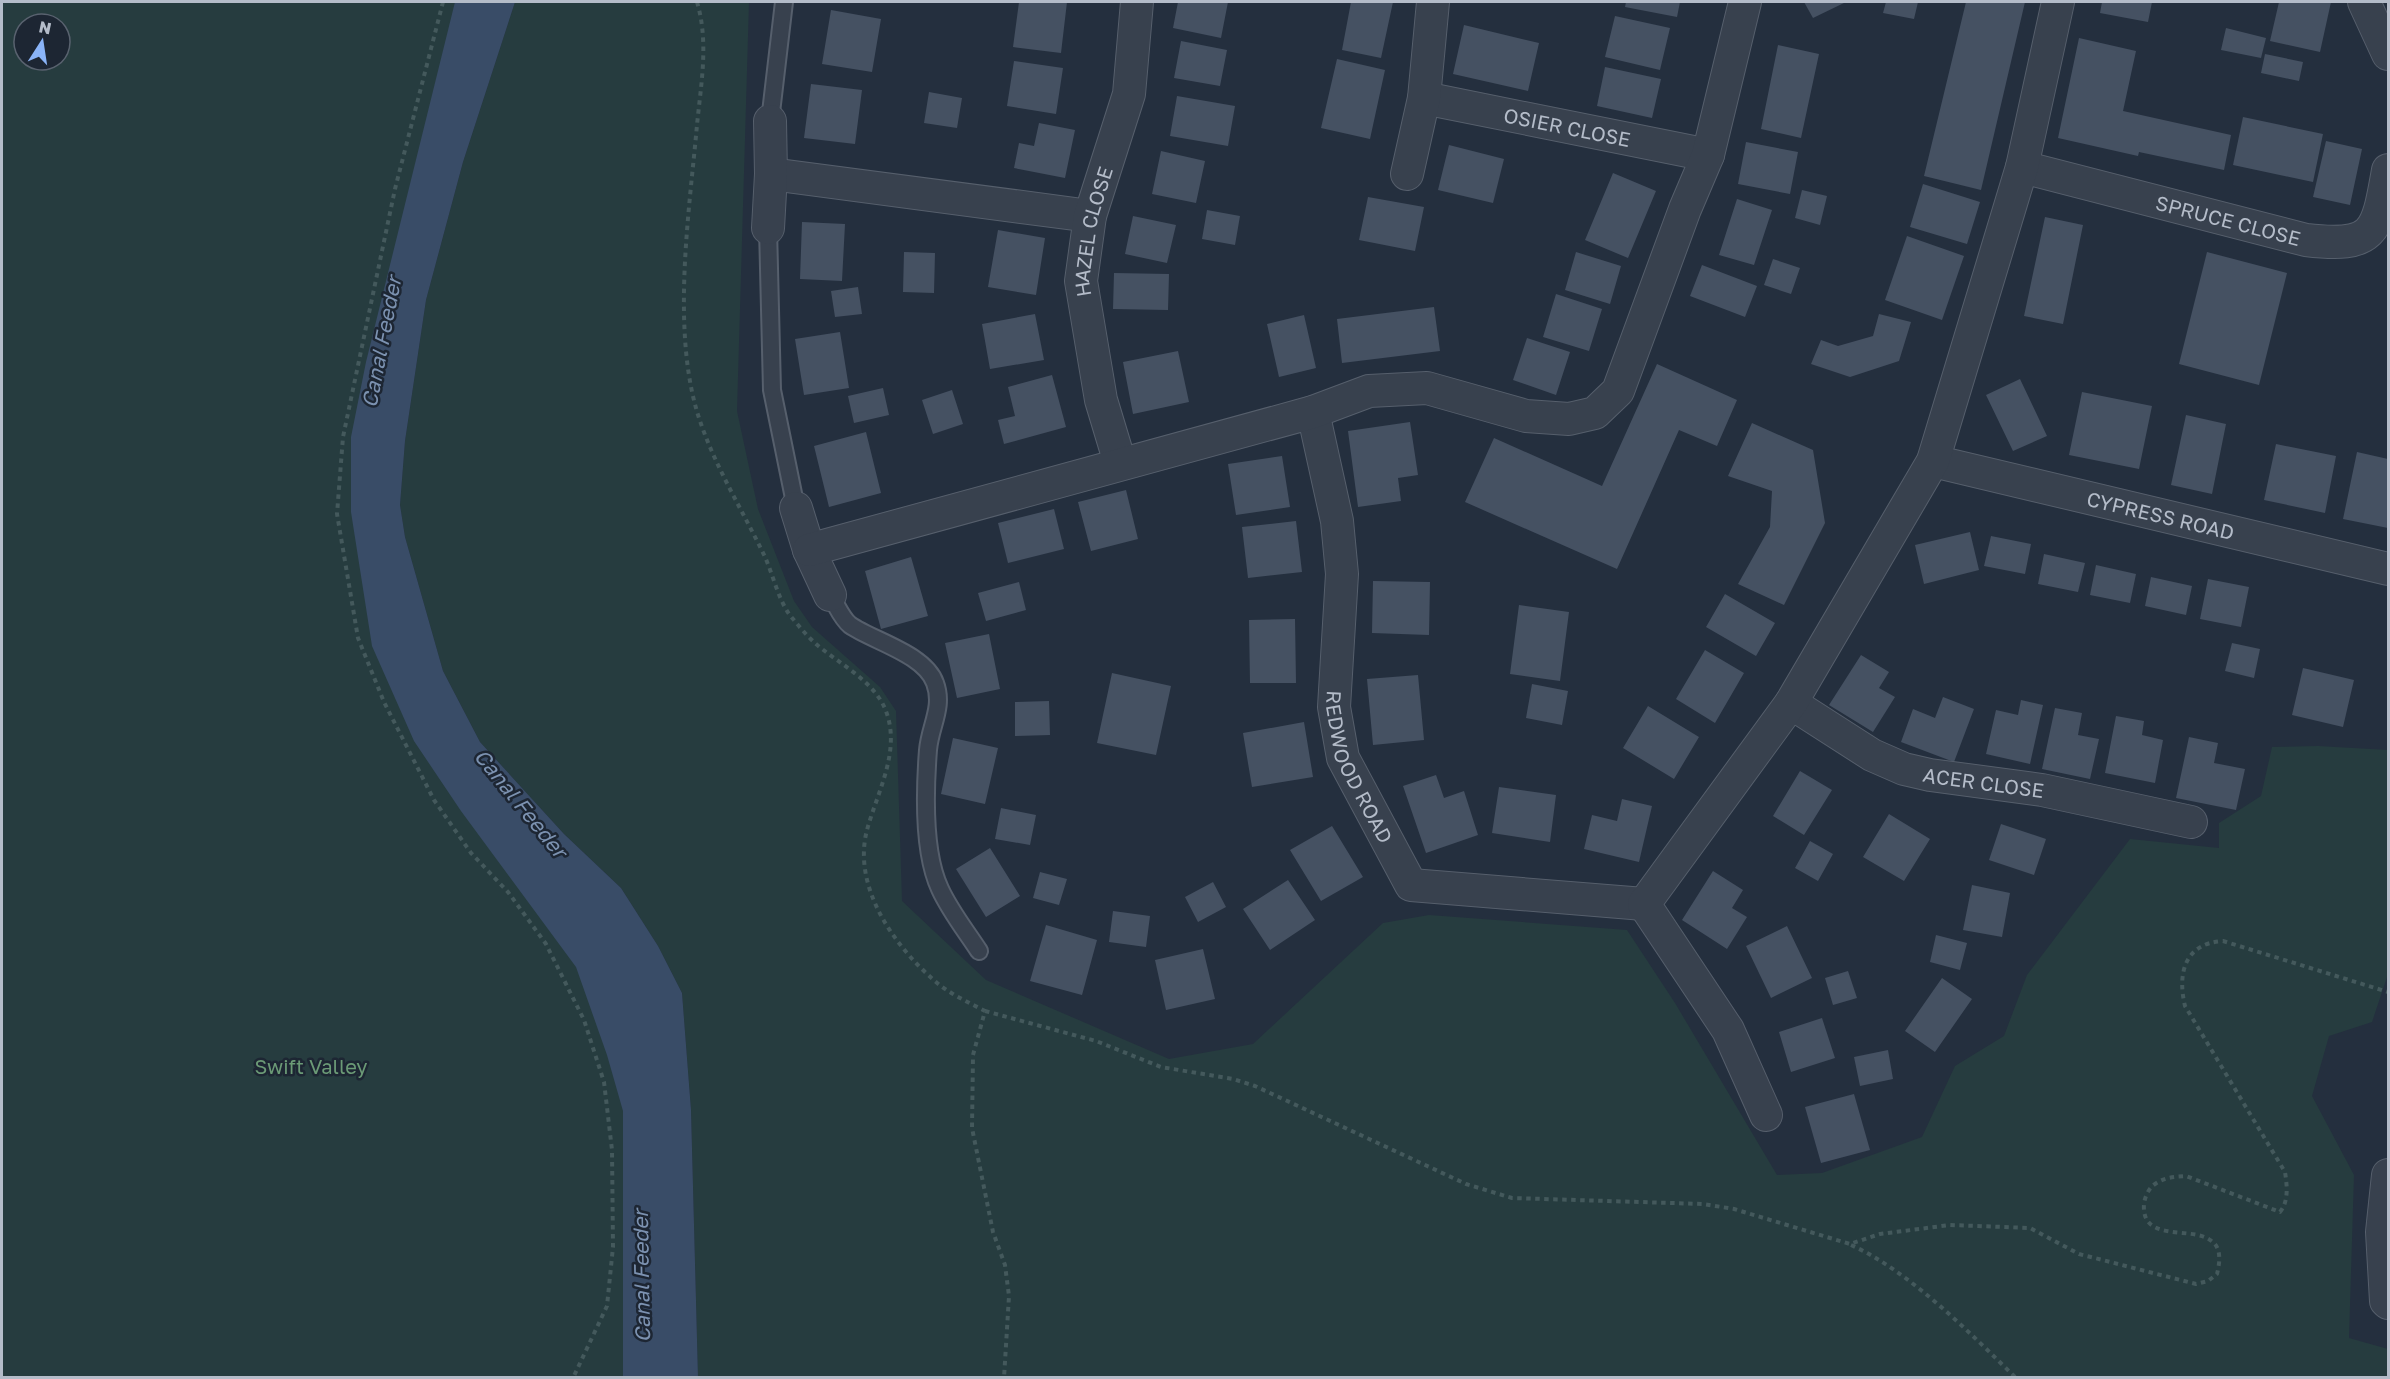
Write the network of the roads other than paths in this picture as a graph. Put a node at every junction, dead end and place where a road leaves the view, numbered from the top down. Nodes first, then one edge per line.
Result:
1 (784, 2) edge
2 (1137, 2) edge
3 (1433, 2) edge
4 (1745, 2) edge
5 (2058, 2) edge
6 (2364, 2) edge
7 (2388, 54) edge
8 (1424, 98) junction
9 (770, 121) joint
10 (1708, 155) junction
11 (2022, 167) junction
12 (2388, 170) edge
13 (771, 174) junction
14 (1407, 174) dead end
15 (1090, 216) junction
16 (768, 228) joint
17 (1313, 412) junction
18 (1933, 461) junction
19 (1120, 463) junction
20 (796, 508) joint
21 (809, 550) junction
22 (2388, 569) edge
23 (830, 595) joint
24 (1791, 704) junction
25 (2191, 822) dead end
26 (1644, 903) junction
27 (979, 951) dead end
28 (1766, 1115) dead end
29 (2388, 1174) edge
30 (2388, 1303) edge

1 - 9 lane
2 - 15 street, HAZEL CLOSE
3 - 8 street
4 - 10 street
5 - 11 street
6 - 7 street
8 - 10 street, OSIER CLOSE
8 - 14 street
9 - 13 street
10 - 17 street
11 - 12 street, SPRUCE CLOSE
11 - 18 street
13 - 15 street
13 - 16 street
15 - 19 street, HAZEL CLOSE
16 - 20 lane
17 - 19 street
17 - 26 street, REDWOOD ROAD
18 - 22 street, CYPRESS ROAD
18 - 24 street
19 - 21 street
20 - 21 street
21 - 23 street
23 - 27 lane
24 - 25 street, ACER CLOSE
24 - 26 street
26 - 28 street
29 - 30 street

